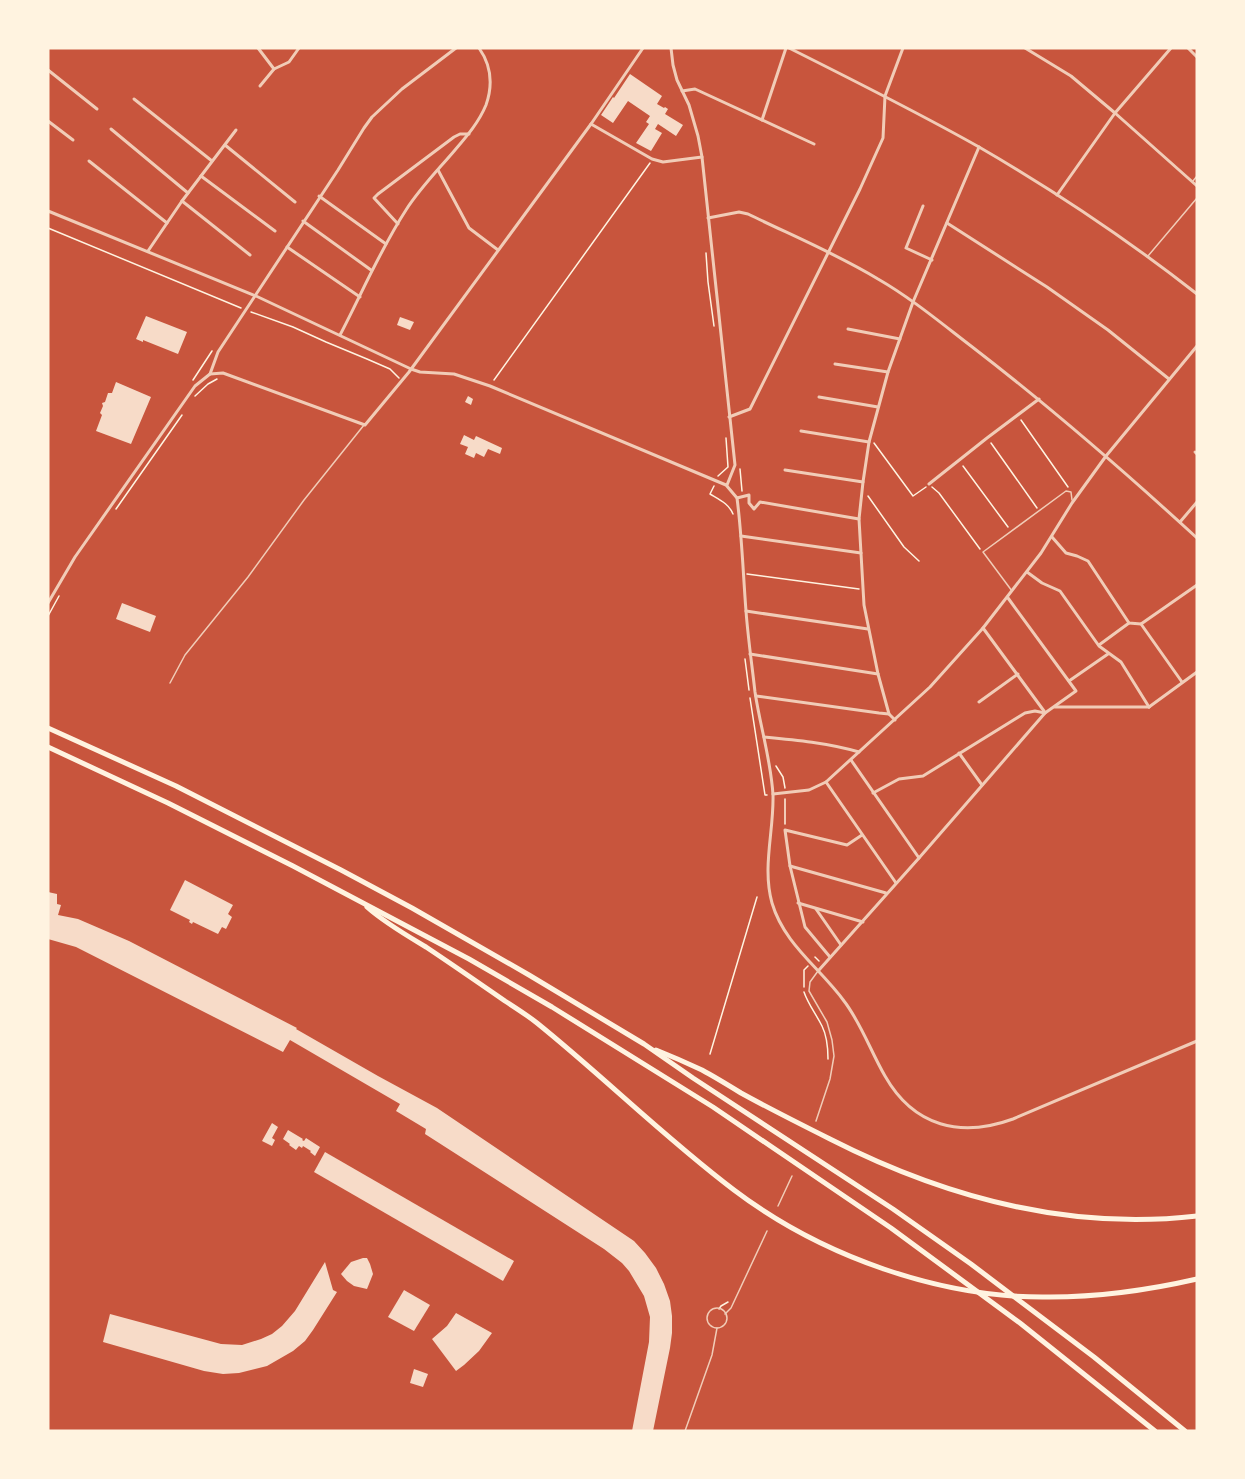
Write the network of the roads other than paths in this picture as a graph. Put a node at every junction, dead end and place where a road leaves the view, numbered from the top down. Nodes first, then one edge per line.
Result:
1 (258, 48) edge
2 (299, 48) edge
3 (456, 48) edge
4 (479, 48) edge
5 (643, 48) edge
6 (671, 48) edge
7 (788, 48) edge
8 (903, 48) edge
9 (1025, 48) edge
10 (1171, 48) edge
11 (1188, 48) edge
12 (1197, 57) edge
13 (48, 69) edge
14 (274, 69) junction
15 (260, 86) dead end
16 (682, 91) junction
17 (885, 96) junction
18 (134, 99) dead end
19 (98, 109) dead end
20 (1115, 113) junction
21 (762, 120) junction
22 (48, 122) edge
23 (591, 124) junction
24 (111, 129) dead end
25 (236, 130) dead end
26 (469, 134) junction
27 (73, 140) dead end
28 (814, 144) dead end
29 (225, 145) junction
30 (979, 147) junction
31 (702, 157) junction
32 (89, 161) dead end
33 (212, 161) junction
34 (438, 170) junction
35 (201, 176) junction
36 (1197, 177) edge
37 (1192, 182) junction
38 (1197, 186) edge
39 (188, 193) junction
40 (1057, 195) junction
41 (320, 196) junction
42 (1197, 198) edge
43 (182, 201) junction
44 (295, 202) dead end
45 (923, 206) dead end
46 (48, 211) edge
47 (708, 218) junction
48 (303, 221) junction
49 (166, 223) junction
50 (398, 224) junction
51 (947, 224) junction
52 (275, 231) dead end
53 (386, 244) junction
54 (286, 247) junction
55 (148, 250) junction
56 (498, 250) junction
57 (827, 252) junction
58 (250, 255) dead end
59 (1148, 256) junction
60 (932, 260) junction
61 (371, 270) junction
62 (1197, 294) edge
63 (256, 296) junction
64 (360, 297) junction
65 (913, 302) junction
66 (848, 329) dead end
67 (340, 335) junction
68 (900, 339) junction
69 (1197, 346) edge
70 (835, 364) dead end
71 (411, 369) junction
72 (888, 372) junction
73 (210, 374) junction
74 (1169, 379) junction
75 (819, 397) dead end
76 (1039, 399) junction
77 (878, 407) junction
78 (729, 417) junction
79 (365, 424) junction
80 (801, 431) dead end
81 (870, 440) junction
82 (1106, 456) junction
83 (785, 470) dead end
84 (863, 482) junction
85 (929, 484) road end
86 (726, 485) junction
87 (737, 498) junction
88 (1197, 502) edge
89 (1072, 503) junction
90 (859, 519) junction
91 (1180, 522) junction
92 (741, 536) junction
93 (1052, 537) junction
94 (1197, 538) edge
95 (861, 553) junction
96 (1027, 572) junction
97 (1197, 585) edge
98 (1012, 592) junction
99 (1008, 598) junction
100 (48, 603) edge
101 (746, 611) junction
102 (1129, 623) junction
103 (1141, 624) junction
104 (983, 628) junction
105 (868, 629) junction
106 (1099, 646) junction
107 (750, 654) junction
108 (1108, 654) junction
109 (1197, 672) edge
110 (878, 674) junction
111 (1018, 674) junction
112 (1069, 681) junction
113 (1182, 682) junction
114 (170, 683) dead end
115 (756, 696) junction
116 (979, 702) dead end
117 (1053, 707) junction
118 (1149, 707) junction
119 (1045, 712) junction
120 (889, 714) junction
121 (896, 720) junction
122 (48, 728) edge
123 (764, 737) junction
124 (48, 747) edge
125 (859, 752) junction
126 (959, 753) junction
127 (850, 760) junction
128 (826, 782) junction
129 (982, 785) junction
130 (873, 793) junction
131 (773, 794) junction
132 (862, 836) junction
133 (919, 858) junction
134 (790, 866) junction
135 (896, 883) junction
136 (887, 894) junction
137 (361, 902) junction
138 (798, 903) junction
139 (815, 908) junction
140 (863, 922) junction
141 (841, 945) junction
142 (830, 957) junction
143 (818, 970) junction
144 (1197, 1041) edge
145 (644, 1044) junction
146 (816, 1121) dead end
147 (792, 1176) dead end
148 (778, 1206) dead end
149 (1197, 1216) edge
150 (767, 1231) dead end
151 (1197, 1279) edge
152 (725, 1314) junction
153 (717, 1328) junction
154 (685, 1431) edge
155 (1155, 1431) edge
156 (1185, 1431) edge

1 - 14 street
2 - 14 street
3 - 41 street
4 - 26 street
5 - 23 street
6 - 16 street
7 - 17 street
7 - 21 street
8 - 17 street
9 - 20 street
10 - 20 street
11 - 12 street
13 - 19 street
14 - 15 street
16 - 21 street
16 - 31 street
17 - 30 street
17 - 57 street
18 - 33 street
20 - 37 street
20 - 40 street
21 - 28 street
22 - 27 street
23 - 31 street
23 - 56 street
24 - 39 street
25 - 29 street
26 - 34 street
26 - 50 street
29 - 33 street
29 - 44 street
30 - 40 street
30 - 51 street
31 - 47 street
32 - 49 street
33 - 35 street
34 - 50 street
34 - 56 street
35 - 39 street
35 - 52 street
36 - 37 lane
37 - 38 street
39 - 43 street
40 - 59 street
41 - 48 street
41 - 53 street
42 - 59 lane
43 - 49 street
43 - 58 street
45 - 60 street
46 - 55 street
47 - 57 street
47 - 78 street
48 - 54 street
48 - 61 street
49 - 55 street
50 - 53 street
51 - 60 street
51 - 74 street
53 - 61 street
54 - 63 street
54 - 64 street
55 - 63 street
56 - 71 street
57 - 65 street
57 - 78 street
59 - 62 street
60 - 65 street
61 - 64 street
63 - 67 street
63 - 73 street
64 - 67 street
65 - 68 street
65 - 76 street
66 - 68 street
67 - 71 street
68 - 72 street
69 - 74 street
70 - 72 street
71 - 79 street
71 - 86 street
72 - 77 street
73 - 79 street
73 - 100 street
74 - 82 street
75 - 77 street
76 - 82 street
76 - 85 street
77 - 81 street
78 - 86 street
79 - 114 lane
80 - 81 street
81 - 84 street
82 - 89 street
82 - 91 street
83 - 84 street
84 - 90 street
86 - 87 street
87 - 90 street
87 - 92 street
88 - 91 street
89 - 93 street
89 - 98 lane
90 - 95 street
91 - 94 street
92 - 95 street
92 - 101 street
93 - 96 street
93 - 102 street
95 - 105 street
96 - 98 street
96 - 106 street
97 - 103 street
98 - 99 street
99 - 104 street
99 - 112 street
101 - 105 street
101 - 107 street
102 - 103 street
102 - 106 street
103 - 113 street
104 - 111 street
104 - 121 street
105 - 110 street
106 - 108 street
107 - 110 street
107 - 115 street
108 - 112 street
108 - 118 street
109 - 113 street
110 - 120 street
111 - 116 street
111 - 119 street
112 - 117 street
113 - 118 street
115 - 120 street
115 - 123 street
117 - 118 street
117 - 119 street
119 - 126 street
119 - 129 street
120 - 121 street
121 - 125 street
122 - 145 highway
123 - 125 street
123 - 131 street
124 - 137 highway
125 - 127 street
126 - 129 street
126 - 130 street
127 - 128 street
127 - 130 street
128 - 131 street
128 - 132 street
129 - 133 street
130 - 133 street
131 - 143 street
132 - 134 street
132 - 135 street
133 - 135 street
134 - 136 street
134 - 138 street
135 - 136 street
136 - 140 street
137 - 151 highway
137 - 155 highway
138 - 139 street
138 - 142 street
139 - 140 street
139 - 141 street
140 - 141 street
141 - 142 street
142 - 143 street
143 - 144 street
143 - 146 lane
145 - 149 highway
145 - 156 highway
147 - 148 lane
150 - 152 lane
152 - 153 lane
152 - 153 lane
153 - 154 lane

